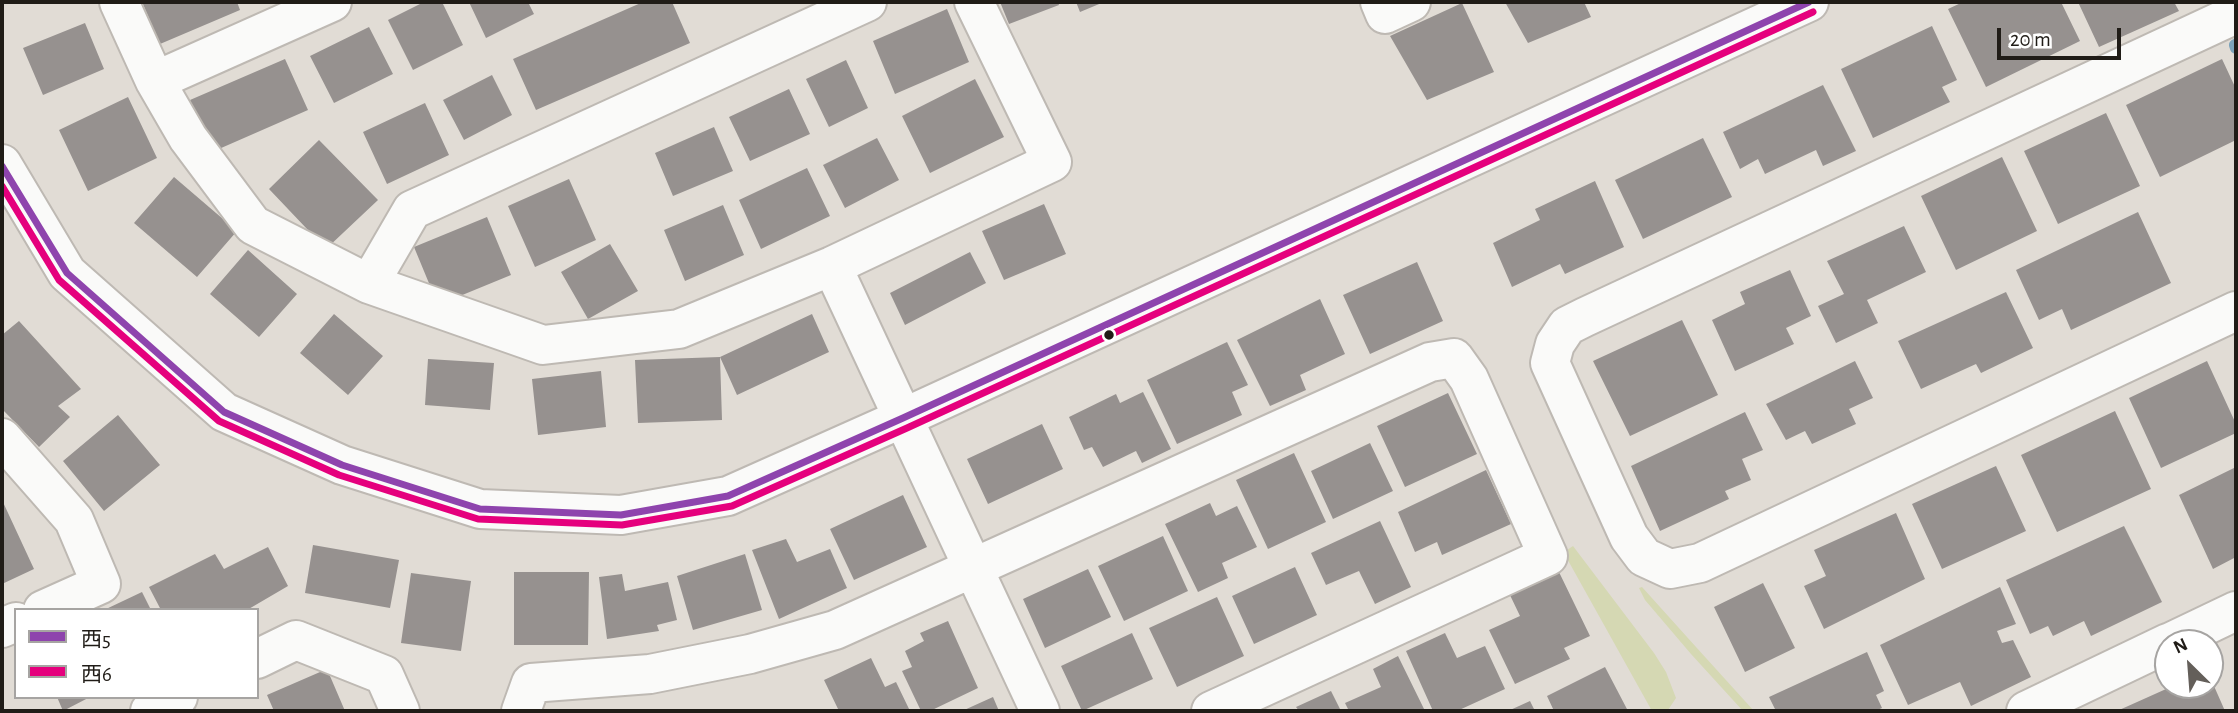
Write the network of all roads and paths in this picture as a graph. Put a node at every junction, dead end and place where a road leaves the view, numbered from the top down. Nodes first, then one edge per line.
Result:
1 (119, 2) edge
2 (332, 2) edge
3 (867, 2) edge
4 (974, 2) edge
5 (1380, 2) edge
6 (1411, 2) edge
7 (1810, 2) edge
8 (2236, 14) edge
9 (155, 81) junction
10 (2, 166) edge
11 (832, 266) junction
12 (369, 285) junction
13 (2236, 311) edge
14 (903, 418) junction
15 (2, 438) edge
16 (973, 567) junction
17 (47, 608) edge
18 (2236, 611) edge
19 (2198, 629) edge
20 (2154, 650) edge
21 (259, 658) edge
22 (174, 699) edge
23 (150, 711) edge
24 (400, 711) edge
25 (521, 711) edge
26 (1040, 711) edge
27 (1211, 711) edge
28 (2026, 711) edge

1 - 9 street
2 - 9 street
3 - 12 street
4 - 11 street
5 - 6 street
7 - 14 street
8 - 13 street
9 - 12 street
10 - 14 street
11 - 12 street
11 - 14 street
14 - 16 street
15 - 17 street
16 - 25 street
16 - 26 street
16 - 27 street
18 - 19 street
20 - 28 street
21 - 24 street
22 - 23 street

